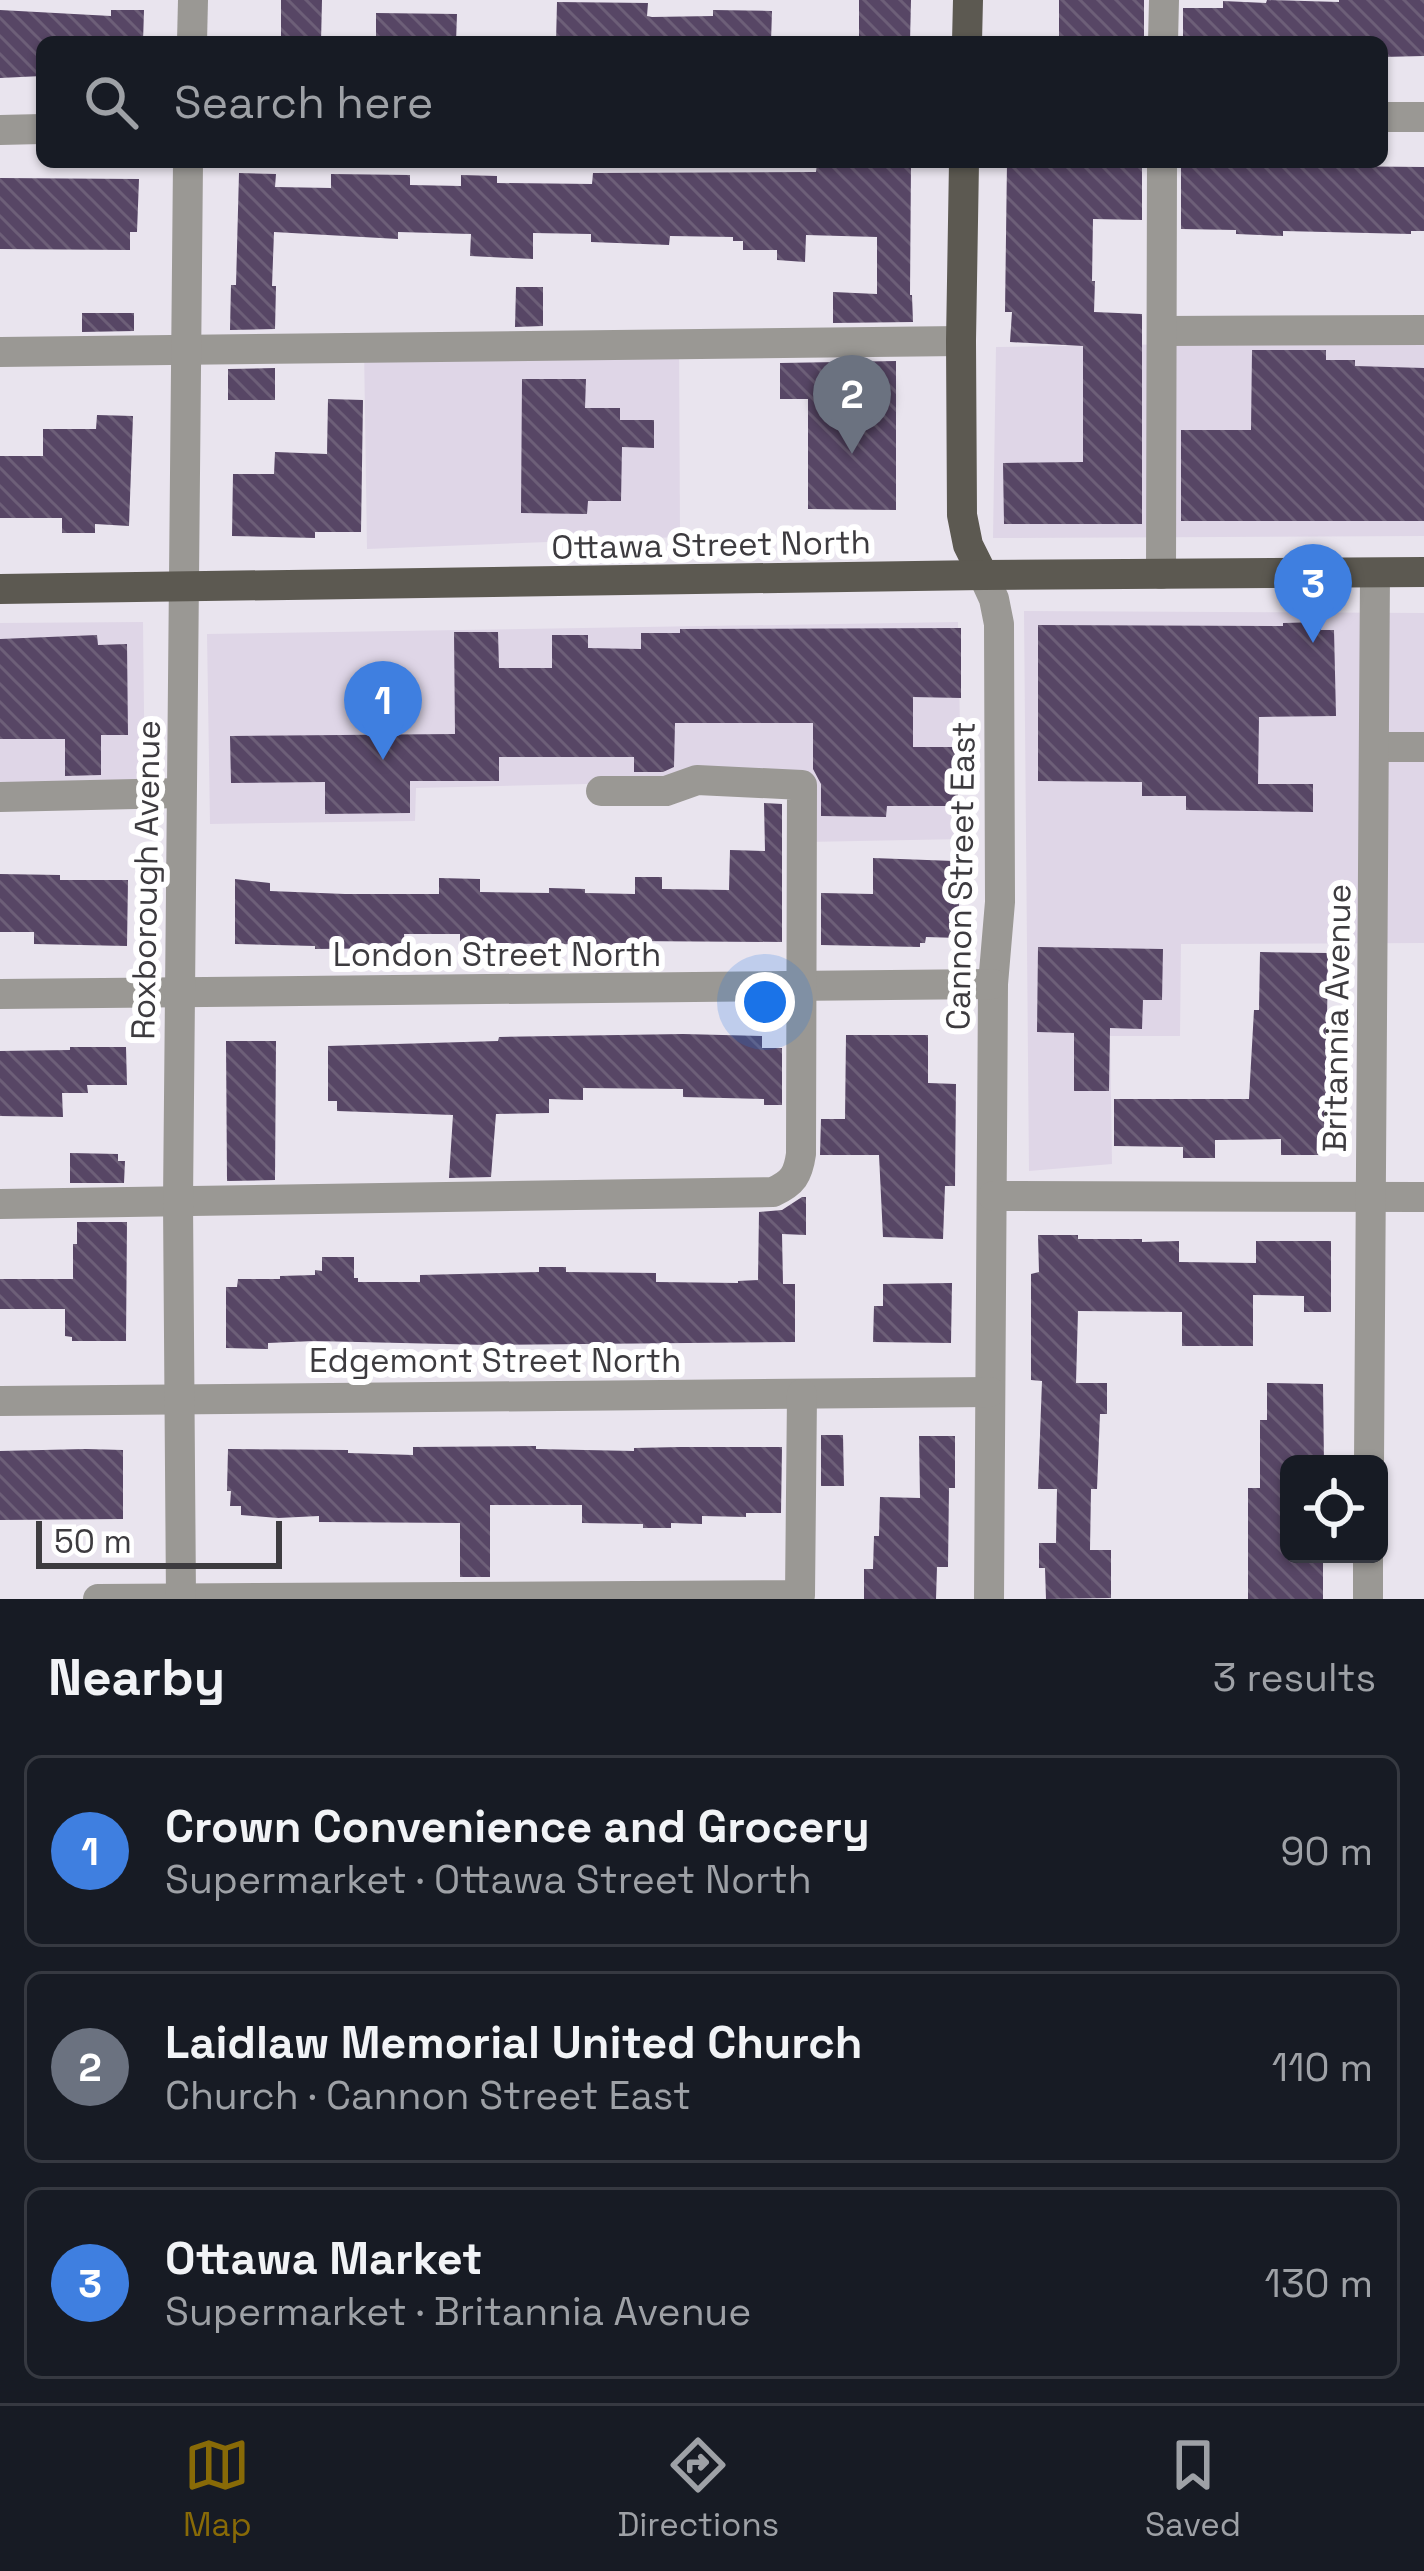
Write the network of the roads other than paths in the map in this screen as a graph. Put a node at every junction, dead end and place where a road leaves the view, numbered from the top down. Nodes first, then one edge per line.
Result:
1 (193, 0) edge
2 (968, 0) edge
3 (1164, 0) edge
4 (191, 36) edge
5 (967, 36) edge
6 (1163, 36) edge
7 (1388, 117) edge
8 (1424, 117) edge
9 (36, 129) edge
10 (0, 130) edge
11 (188, 168) edge
12 (964, 168) edge
13 (1162, 168) edge
14 (1424, 330) edge
15 (1162, 331) junction
16 (961, 341) junction
17 (185, 350) junction
18 (0, 352) edge
19 (1424, 572) edge
20 (1376, 573) junction
21 (1161, 574) junction
22 (983, 575) junction
23 (185, 586) junction
24 (0, 589) edge
25 (1424, 746) edge
26 (1375, 747) junction
27 (601, 791) dead end
28 (182, 793) junction
29 (0, 797) edge
30 (994, 984) junction
31 (803, 988) junction
32 (179, 992) junction
33 (0, 994) edge
34 (993, 1196) junction
35 (1370, 1197) junction
36 (1424, 1197) edge
37 (178, 1202) junction
38 (0, 1204) edge
39 (990, 1392) junction
40 (802, 1394) junction
41 (180, 1399) junction
42 (0, 1401) edge
43 (1369, 1455) edge
44 (1368, 1563) edge
45 (181, 1598) edge
46 (98, 1599) edge
47 (988, 1599) edge
48 (1368, 1599) edge

1 - 4 street
2 - 5 main road
3 - 6 street
7 - 8 street
9 - 10 street
11 - 17 street, Roxborough Avenue
12 - 16 main road, Cannon Street East
13 - 15 street
14 - 15 street
15 - 21 street
16 - 17 street
16 - 22 main road, Cannon Street East
17 - 18 street
17 - 23 street, Roxborough Avenue
19 - 20 main road, Ottawa Street North
20 - 21 main road, Ottawa Street North
20 - 26 street, Britannia Avenue
21 - 22 main road, Ottawa Street North
22 - 23 main road, Ottawa Street North
22 - 30 street, Cannon Street East
23 - 24 main road, Ottawa Street North
23 - 28 street, Roxborough Avenue
25 - 26 street
26 - 35 street, Britannia Avenue
27 - 31 street
28 - 29 street
28 - 32 street, Roxborough Avenue
30 - 31 street, London Street North
30 - 34 street, Cannon Street East
31 - 32 street, London Street North
31 - 37 street
32 - 33 street, London Street North
32 - 37 street, Roxborough Avenue
34 - 35 street
34 - 39 street, Cannon Street East
35 - 36 street
35 - 43 street, Britannia Avenue
37 - 38 street
37 - 41 street, Roxborough Avenue
39 - 40 street, Edgemont Street North
39 - 47 street, Cannon Street East
40 - 41 street, Edgemont Street North
40 - 45 street
41 - 42 street, Edgemont Street North
41 - 45 street, Roxborough Avenue
44 - 48 street
45 - 46 street

